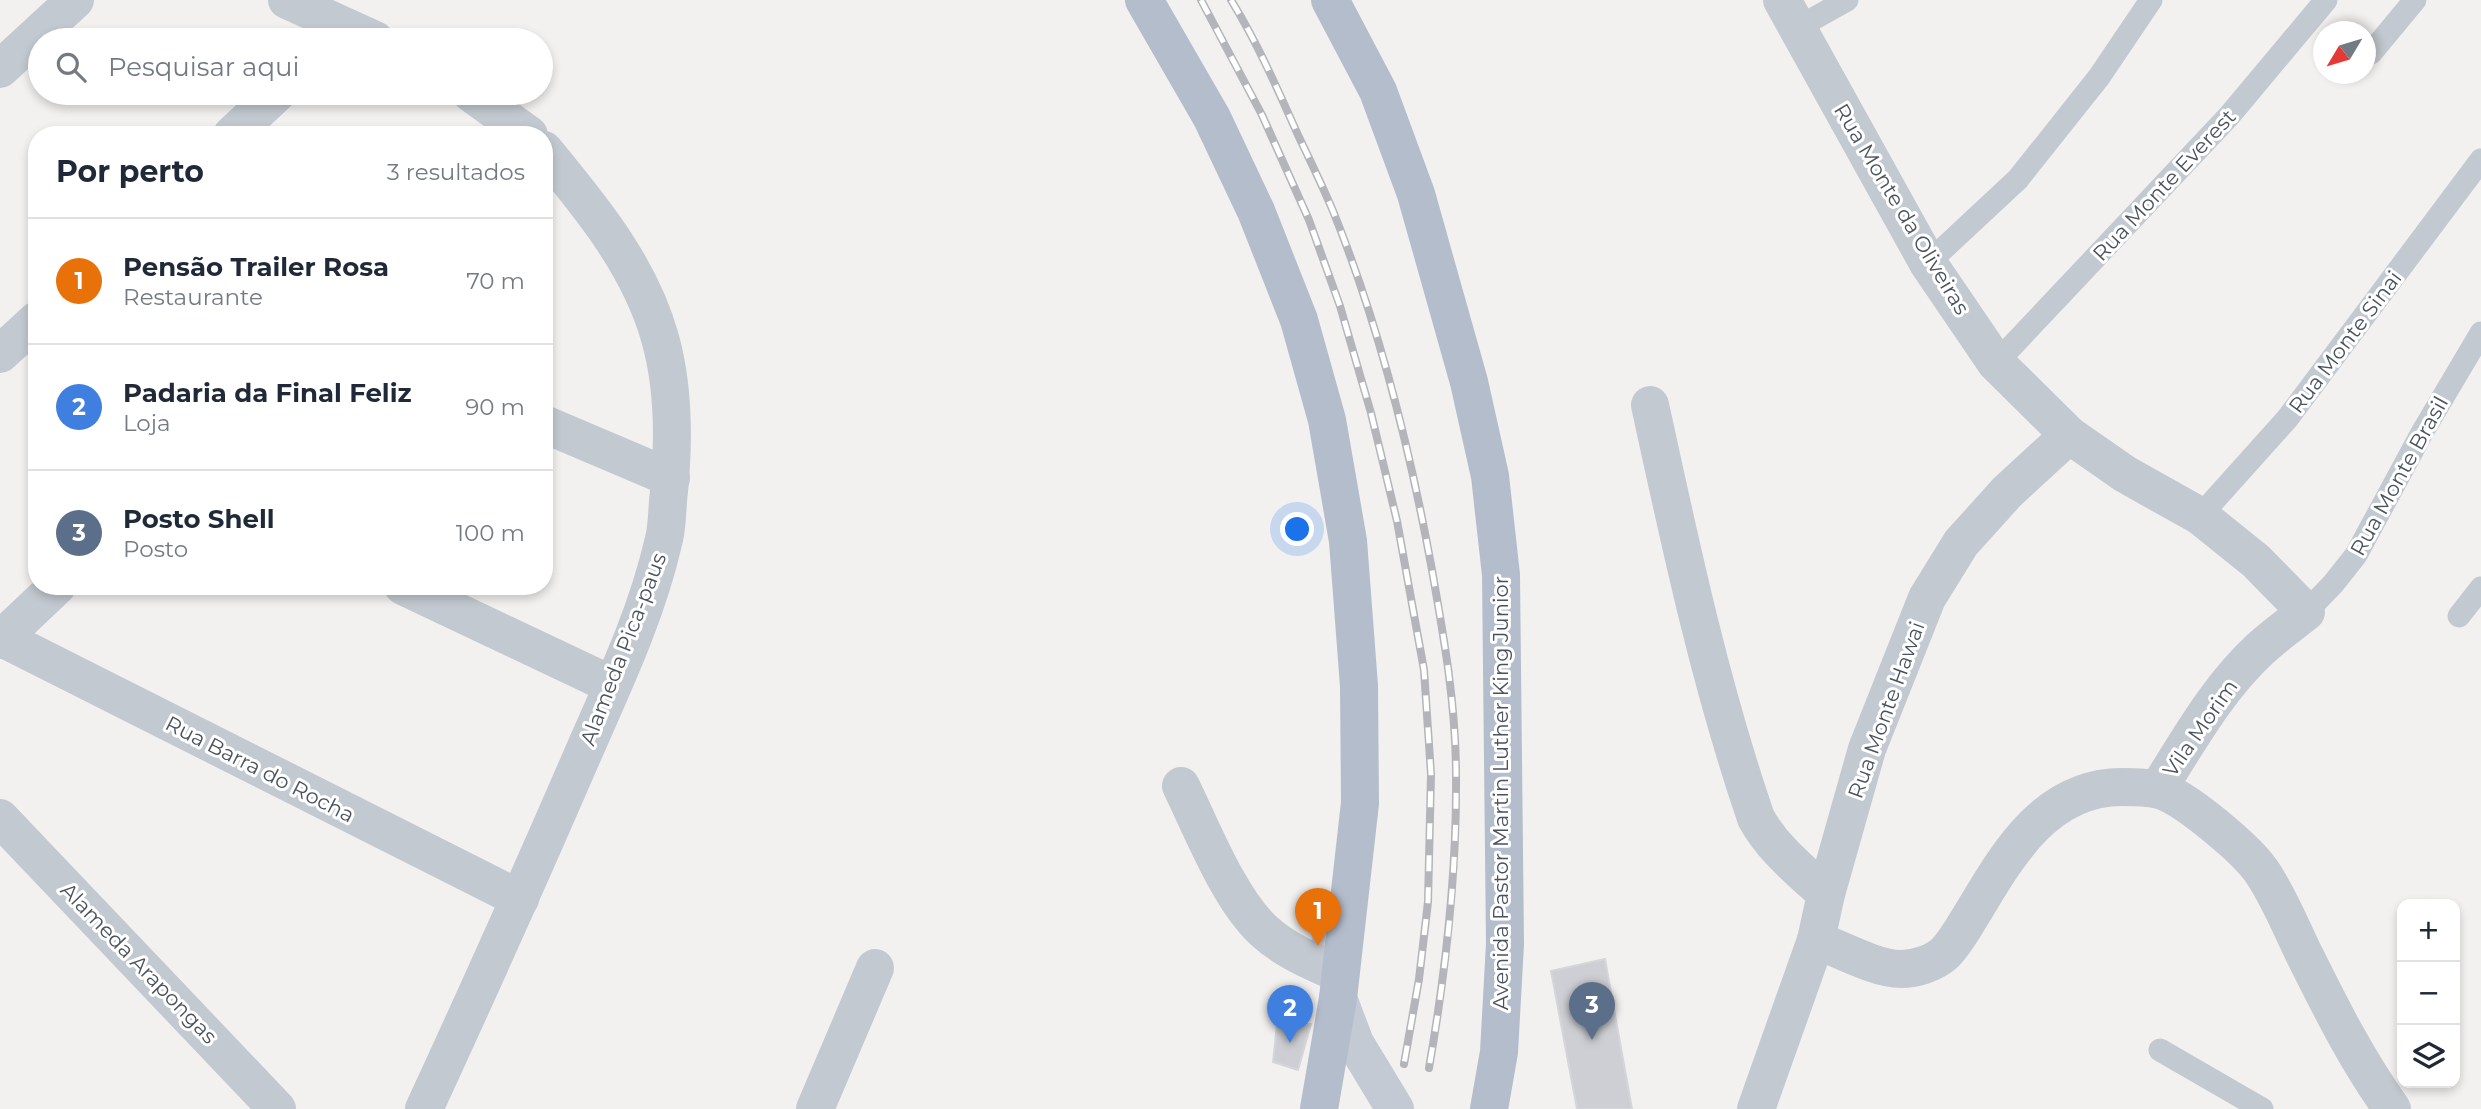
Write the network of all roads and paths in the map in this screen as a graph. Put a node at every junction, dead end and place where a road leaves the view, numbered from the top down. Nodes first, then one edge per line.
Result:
1 (75, 0) edge
2 (287, 0) edge
3 (1144, 0) edge
4 (1330, 0) edge
5 (1847, 0) edge
6 (2151, 0) edge
7 (2326, 0) edge
8 (2416, 0) edge
9 (1789, 14) edge
10 (45, 28) edge
11 (337, 28) edge
12 (28, 43) edge
13 (2376, 47) edge
14 (0, 69) edge
15 (264, 105) edge
16 (488, 105) edge
17 (242, 126) edge
18 (517, 126) edge
19 (2481, 160) edge
20 (553, 161) edge
21 (1928, 263) junction
22 (28, 328) edge
23 (2481, 334) edge
24 (0, 354) edge
25 (1996, 363) junction
26 (1650, 404) dead end
27 (553, 428) edge
28 (2068, 435) junction
29 (671, 478) junction
30 (2200, 516) junction
31 (2481, 588) edge
32 (47, 595) edge
33 (422, 595) edge
34 (2306, 612) junction
35 (2459, 617) dead end
36 (1, 639) edge
37 (612, 685) junction
38 (1181, 786) dead end
39 (2158, 789) junction
40 (0, 818) edge
41 (1826, 894) junction
42 (520, 899) junction
43 (1816, 940) junction
44 (876, 968) dead end
45 (1339, 986) junction
46 (2160, 1050) dead end
47 (277, 1109) edge
48 (424, 1109) edge
49 (815, 1109) edge
50 (1319, 1109) edge
51 (1395, 1109) edge
52 (1489, 1109) edge
53 (1756, 1109) edge
54 (2262, 1109) edge
55 (2392, 1109) edge

1 - 10 street
2 - 11 street
3 - 45 main road
4 - 52 main road, Avenida Pastor Martin Luther King Junior
5 - 9 lane
6 - 21 lane
7 - 25 lane, Rua Monte Everest
8 - 13 lane
9 - 21 street, Rua Monte da Oliveiras
12 - 14 street
15 - 17 street
16 - 18 street
19 - 30 lane, Rua Monte Sinai
20 - 29 street, Alameda Pica-paus
21 - 25 street, Rua Monte da Oliveiras
22 - 24 street
23 - 34 lane, Rua Monte Brasil
25 - 28 street, Rua Monte da Oliveiras
26 - 41 street
27 - 29 street
28 - 30 street, Rua Monte da Oliveiras
28 - 41 street, Rua Monte Hawai
29 - 37 street, Alameda Pica-paus
30 - 34 street, Rua Monte da Oliveiras
31 - 35 lane
32 - 36 street
33 - 37 street
34 - 39 street, Vila Morim
36 - 42 street, Rua Barra do Rocha
37 - 42 street, Alameda Pica-paus
38 - 45 street
39 - 43 street
39 - 55 street
40 - 47 street, Alameda Arapongas
41 - 43 street, Rua Monte Hawai
42 - 48 street, Alameda Pica-paus
43 - 53 street, Rua Monte Hawai
44 - 49 street
45 - 50 main road
45 - 51 main road
46 - 54 lane

